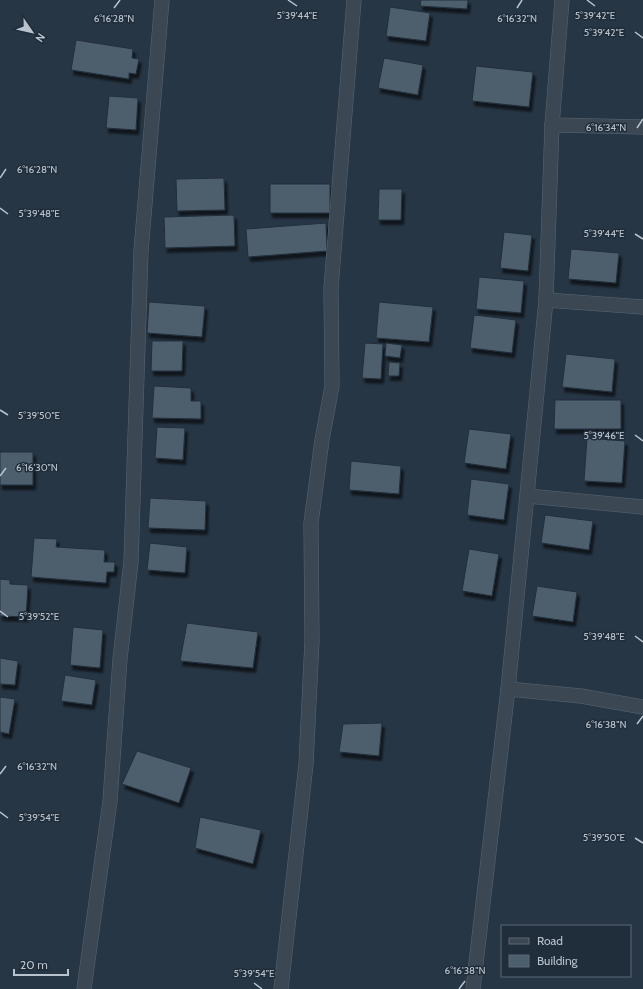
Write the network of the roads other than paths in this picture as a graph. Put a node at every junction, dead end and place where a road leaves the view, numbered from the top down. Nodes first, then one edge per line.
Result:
1 (162, 0) edge
2 (354, 0) edge
3 (562, 0) edge
4 (552, 125) junction
5 (643, 127) edge
6 (546, 300) junction
7 (643, 307) edge
8 (528, 496) junction
9 (643, 507) edge
10 (508, 689) junction
11 (643, 707) edge
12 (84, 989) edge
13 (281, 989) edge
14 (473, 989) edge

1 - 12 street
2 - 13 street
3 - 4 street
4 - 5 street
4 - 6 street
6 - 7 street
6 - 8 street
8 - 9 street
8 - 10 street
10 - 11 street
10 - 14 street

